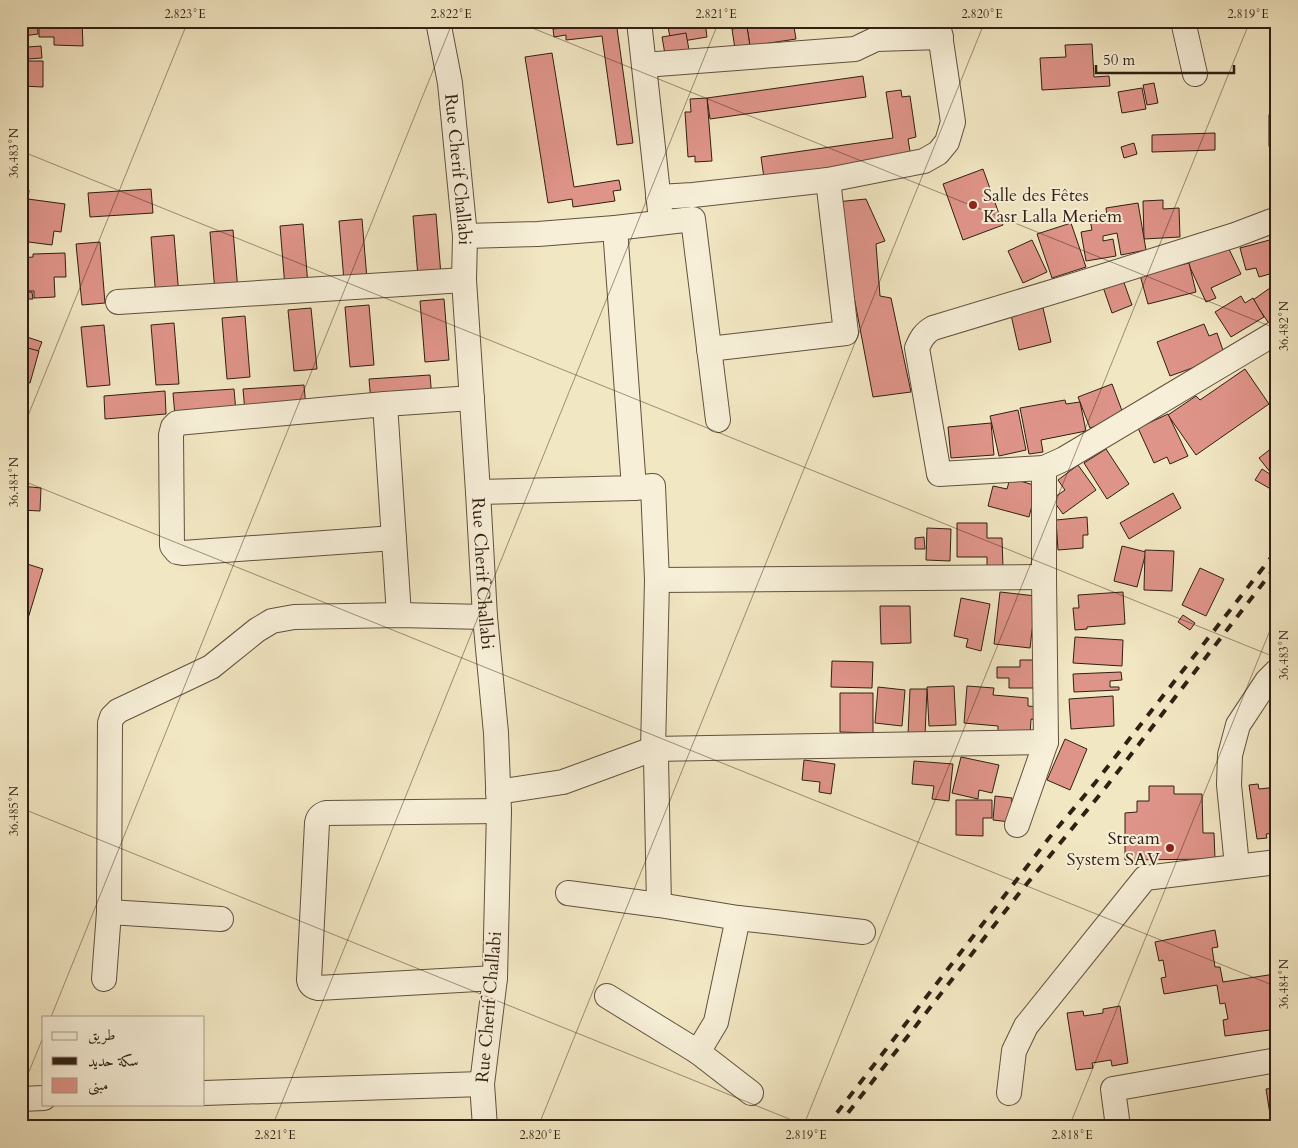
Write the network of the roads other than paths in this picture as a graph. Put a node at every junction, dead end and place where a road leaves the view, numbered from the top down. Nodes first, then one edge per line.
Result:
1 (438, 21) edge
2 (639, 21) edge
3 (1183, 21) edge
4 (940, 29) edge
5 (644, 65) junction
6 (1195, 74) dead end
7 (828, 180) junction
8 (658, 196) junction
9 (1277, 221) edge
10 (661, 222) junction
11 (615, 228) junction
12 (465, 236) junction
13 (464, 280) junction
14 (118, 302) dead end
15 (1277, 332) edge
16 (710, 349) junction
17 (472, 398) junction
18 (385, 404) junction
19 (718, 420) dead end
20 (1044, 468) junction
21 (634, 488) junction
22 (478, 492) junction
23 (394, 538) junction
24 (1044, 577) junction
25 (657, 580) junction
26 (399, 615) junction
27 (485, 618) junction
28 (1277, 671) edge
29 (1046, 742) junction
30 (653, 749) junction
31 (498, 802) junction
32 (1017, 825) dead end
33 (1277, 862) edge
34 (1237, 866) junction
35 (568, 894) dead end
36 (659, 905) junction
37 (109, 912) junction
38 (221, 918) dead end
39 (738, 918) junction
40 (863, 932) dead end
41 (495, 978) junction
42 (104, 980) dead end
43 (607, 996) dead end
44 (698, 1052) junction
45 (1277, 1060) edge
46 (482, 1084) junction
47 (205, 1093) edge
48 (751, 1093) dead end
49 (1009, 1093) dead end
50 (21, 1098) edge
51 (42, 1098) edge
52 (485, 1127) edge
53 (1118, 1127) edge

1 - 12 street, Rue Cherif Challabi
2 - 5 street
3 - 6 street
4 - 5 street
4 - 7 street
5 - 8 street
7 - 8 street
7 - 16 street
8 - 10 street
9 - 20 street
10 - 11 street
10 - 16 street
11 - 12 street
11 - 21 street
12 - 13 street, Rue Cherif Challabi
13 - 14 street
13 - 17 street, Rue Cherif Challabi
15 - 20 street
16 - 19 street
17 - 18 street
17 - 22 street, Rue Cherif Challabi
18 - 23 street
18 - 23 street
20 - 24 street
21 - 22 street
21 - 25 street
22 - 27 street, Rue Cherif Challabi
23 - 26 street
24 - 25 street
24 - 29 street
25 - 30 street
26 - 27 street
26 - 37 street
27 - 31 street, Rue Cherif Challabi
28 - 34 street
29 - 30 street
29 - 32 street
30 - 31 street
30 - 36 street
31 - 41 street, Rue Cherif Challabi
31 - 41 street
33 - 34 street
34 - 49 street
35 - 36 street
36 - 39 street
37 - 38 street
37 - 42 street
39 - 40 street
39 - 44 street
41 - 46 street, Rue Cherif Challabi
43 - 44 street
44 - 48 street
45 - 53 street
46 - 47 street
46 - 52 street, Rue Cherif Challabi
50 - 51 street

